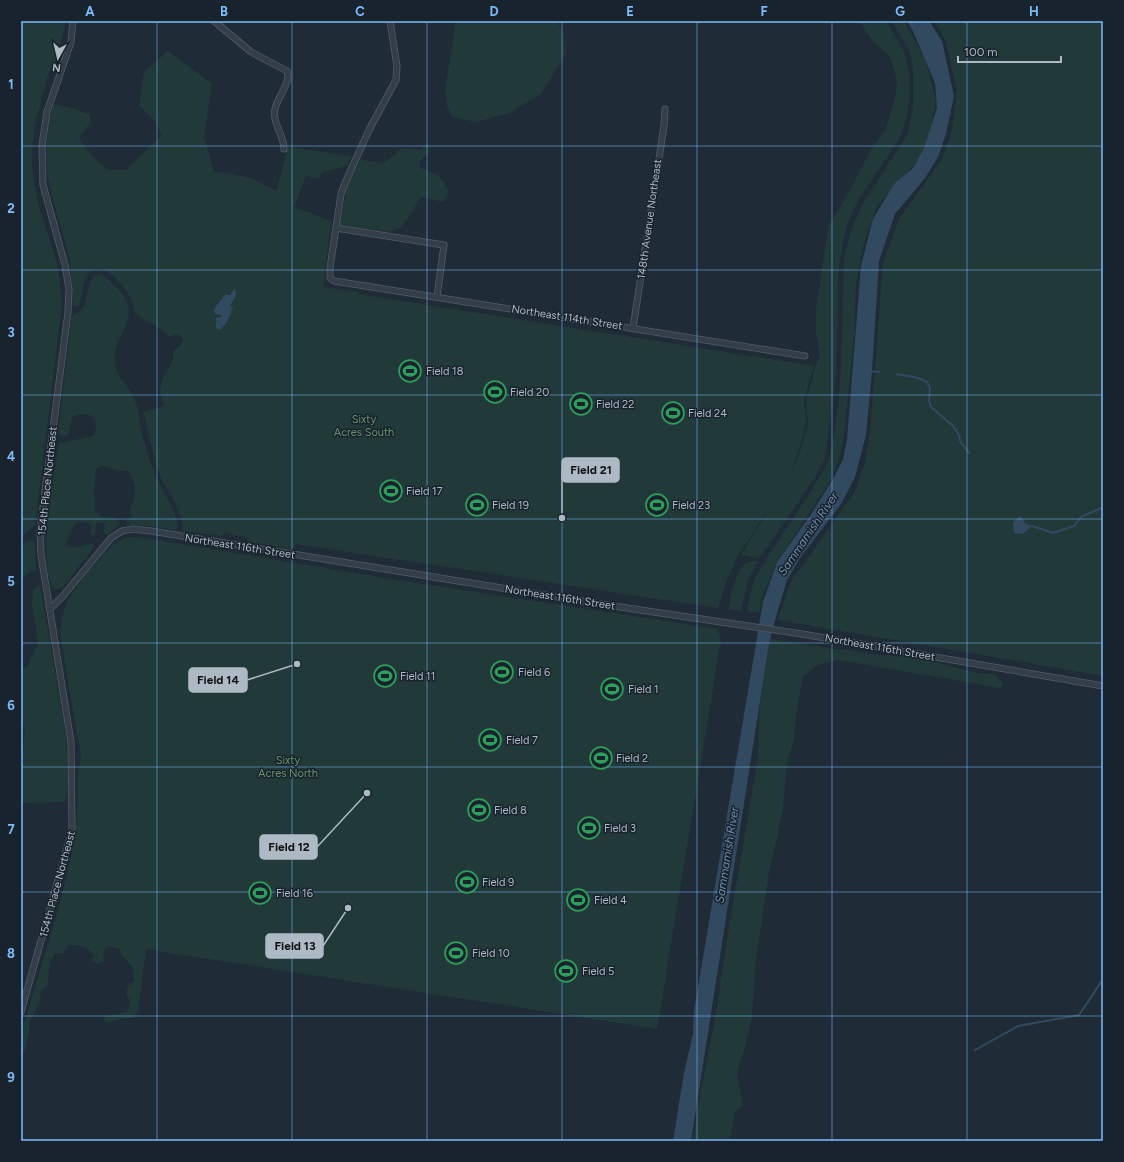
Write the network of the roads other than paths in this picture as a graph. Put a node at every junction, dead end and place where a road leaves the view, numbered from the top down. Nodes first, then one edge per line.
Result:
1 (73, 21) edge
2 (214, 21) edge
3 (390, 21) edge
4 (665, 109) dead end
5 (284, 148) dead end
6 (336, 228) junction
7 (437, 297) junction
8 (633, 328) junction
9 (805, 356) dead end
10 (50, 609) junction
11 (1103, 686) edge
12 (21, 1012) edge

1 - 10 street, 154th Place Northeast
2 - 5 street
3 - 6 street
4 - 8 street, 148th Avenue Northeast
6 - 7 street, Northeast 114th Street
6 - 7 street
7 - 8 street, Northeast 114th Street
8 - 9 street, Northeast 114th Street
10 - 11 street, Northeast 116th Street
10 - 12 street, 154th Place Northeast

